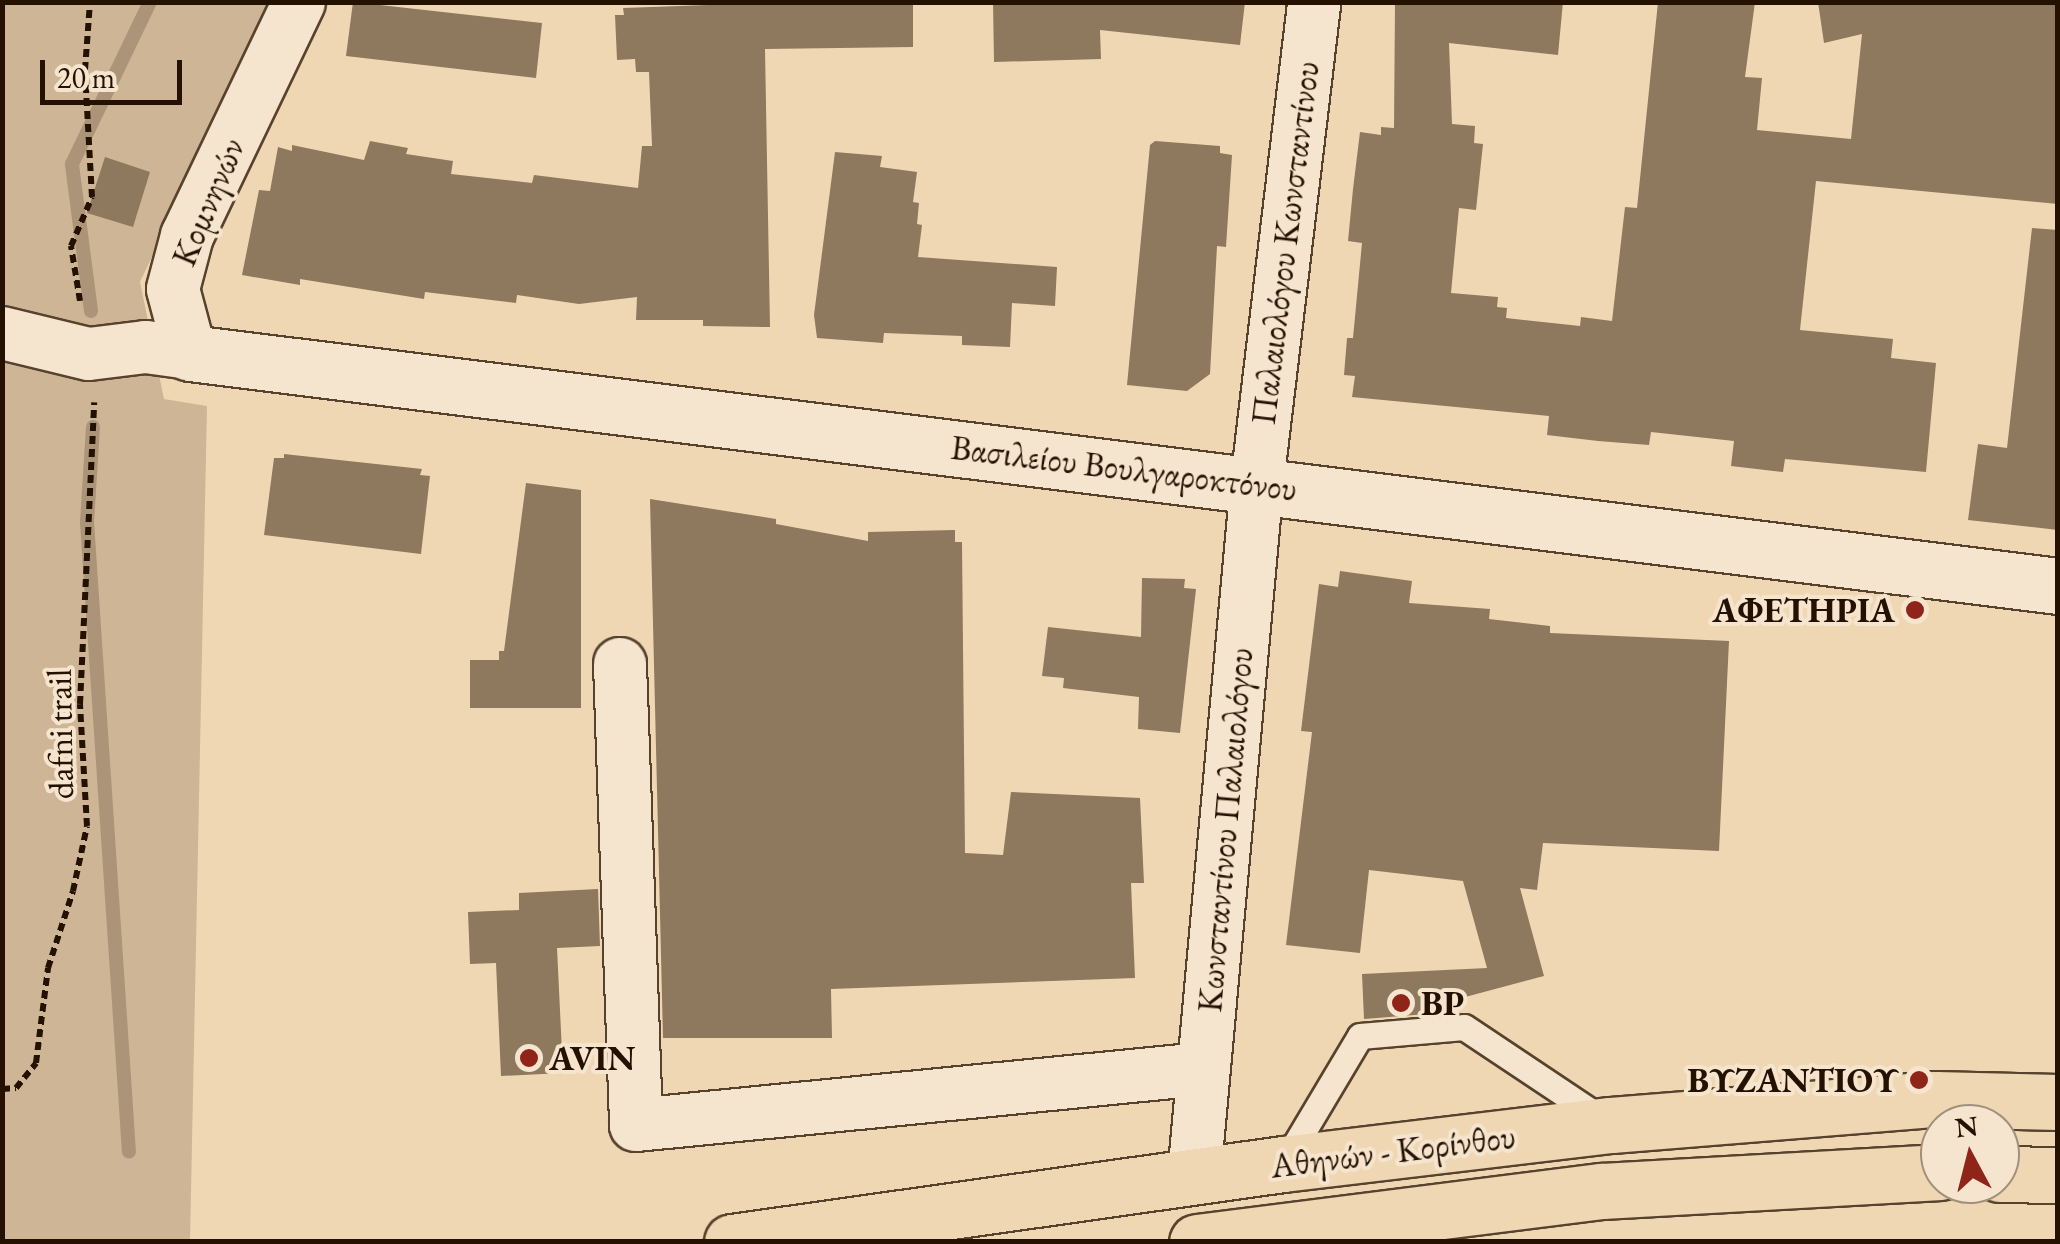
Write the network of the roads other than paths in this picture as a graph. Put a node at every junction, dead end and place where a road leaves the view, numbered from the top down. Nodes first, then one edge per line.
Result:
1 (299, 2) edge
2 (1314, 2) edge
3 (2, 333) edge
4 (190, 353) junction
5 (1257, 483) junction
6 (2058, 586) edge
7 (620, 664) dead end
8 (1202, 1068) junction
9 (2058, 1102) edge
10 (1610, 1125) junction
11 (1283, 1164) junction
12 (1920, 1173) edge
13 (2020, 1174) edge
14 (2058, 1175) edge
15 (1194, 1177) junction
16 (732, 1242) edge
17 (1198, 1242) edge

1 - 4 street, Κομνηνών
2 - 5 street, Παλαιολόγου Κωνσταντίνου
3 - 4 street
4 - 5 street, Βασιλείου Βουλγαροκτόνου
5 - 6 street, Βασιλείου Βουλγαροκτόνου
5 - 8 street, Κωνσταντίνου Παλαιολόγου
7 - 8 street
8 - 15 street, Κωνσταντίνου Παλαιολόγου
9 - 10 highway, Αθηνών - Κορίνθου
10 - 11 highway, Αθηνών - Κορίνθου
10 - 11 lane
11 - 15 highway, Αθηνών - Κορίνθου
12 - 17 highway, Αθηνών - Κορίνθου
13 - 14 highway
15 - 16 highway, Αθηνών - Κορίνθου

